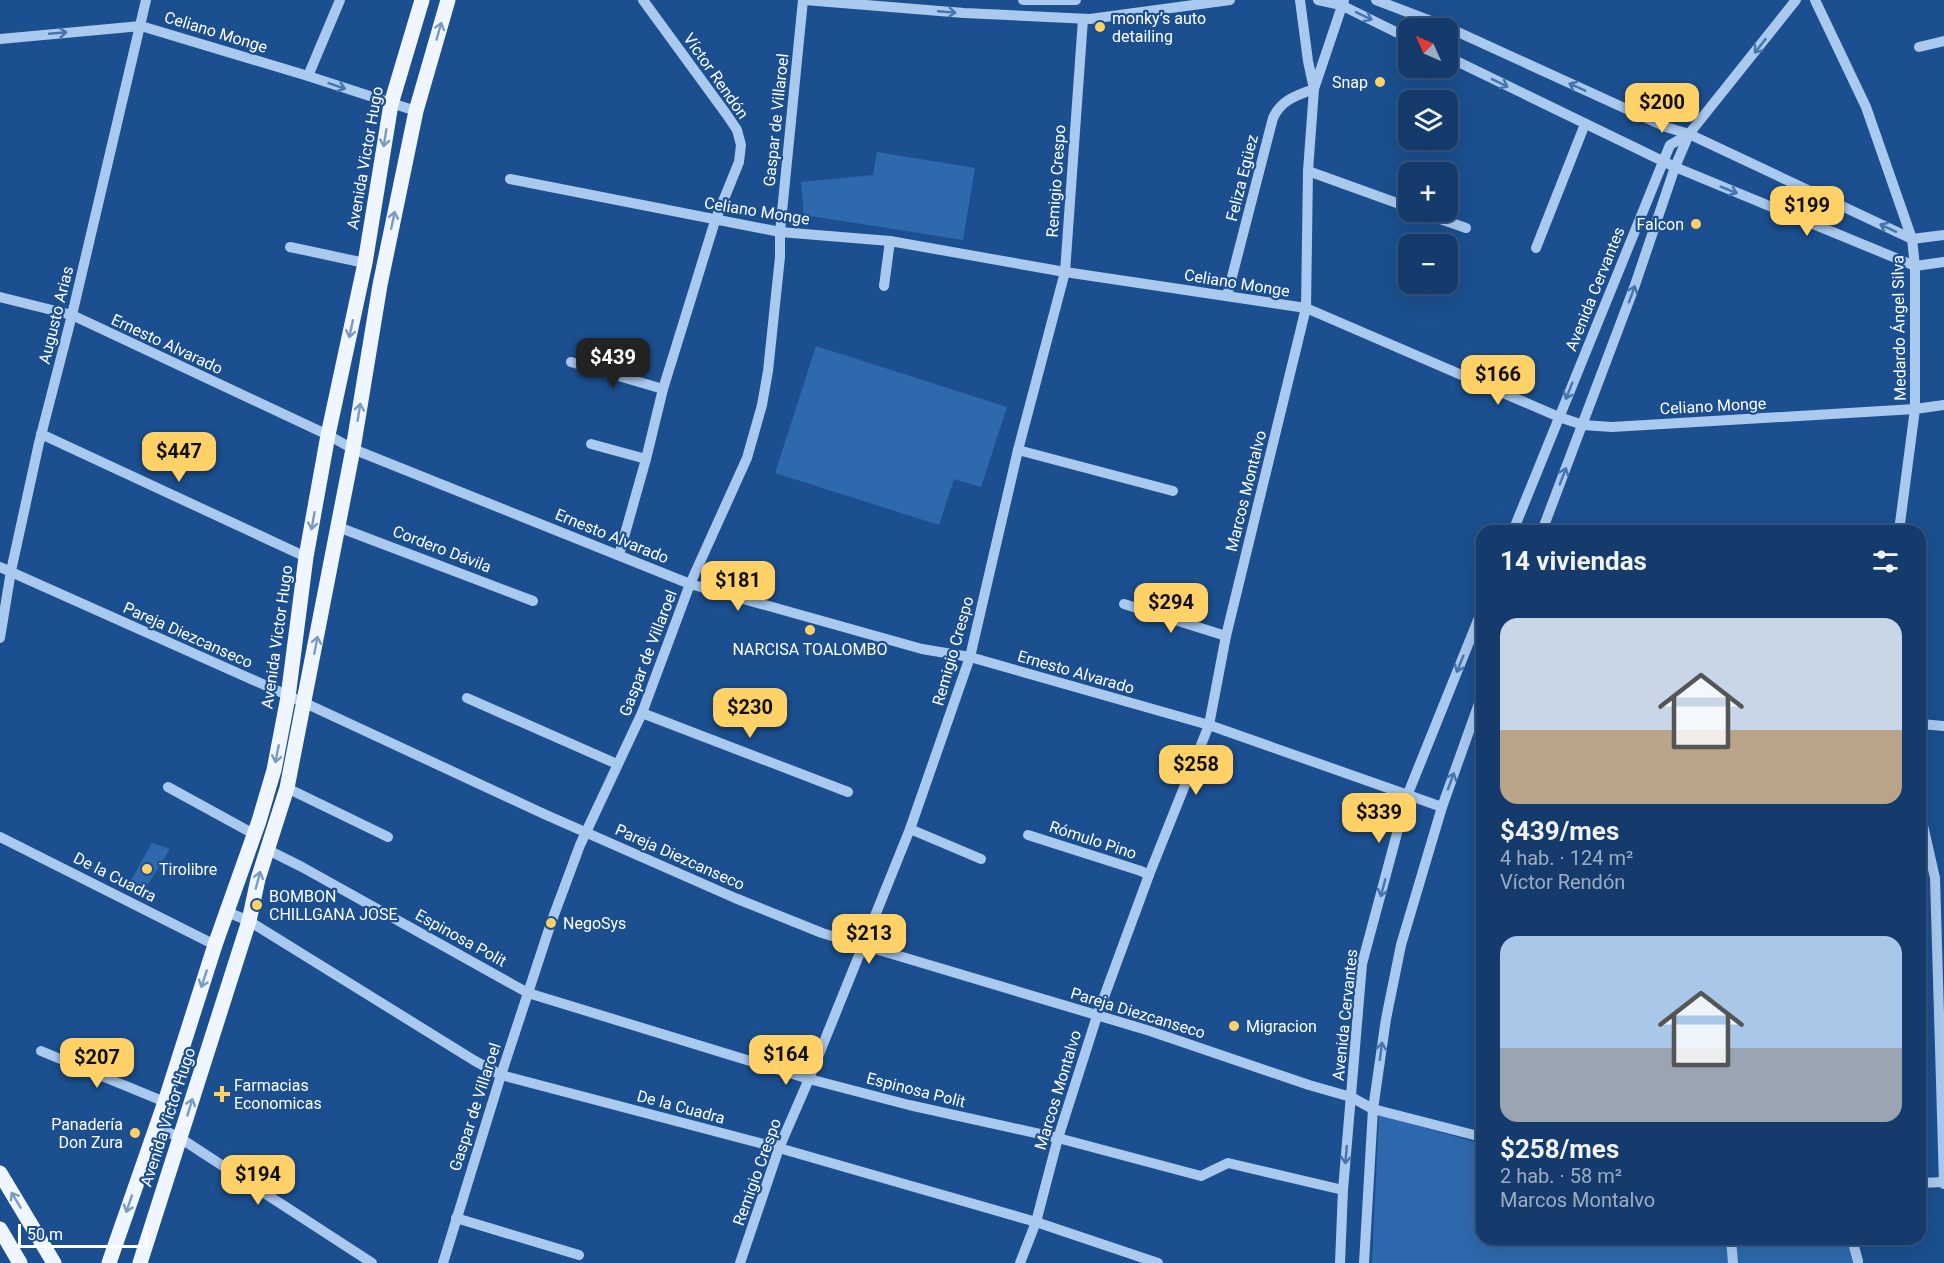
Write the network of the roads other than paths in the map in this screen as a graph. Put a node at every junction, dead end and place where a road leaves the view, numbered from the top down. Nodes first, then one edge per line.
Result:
1 (146, 0) edge
2 (340, 0) edge
3 (422, 0) edge
4 (448, 0) edge
5 (643, 0) edge
6 (804, 0) edge
7 (1023, 0) edge
8 (1076, 0) edge
9 (1230, 0) edge
10 (1300, 0) edge
11 (1318, 0) edge
12 (1376, 0) edge
13 (1796, 0) edge
14 (1815, 0) edge
15 (1342, 3) edge
16 (1083, 19) junction
17 (141, 26) junction
18 (1398, 33) edge
19 (0, 39) edge
20 (1944, 41) edge
21 (1919, 47) dead end
22 (1458, 62) edge
23 (308, 76) junction
24 (1314, 89) junction
25 (391, 104) junction
26 (416, 111) junction
27 (1585, 124) junction
28 (1689, 134) junction
29 (1663, 162) junction
30 (1675, 167) junction
31 (1308, 171) junction
32 (510, 179) dead end
33 (1398, 203) edge
34 (715, 221) junction
35 (1449, 222) edge
36 (1466, 228) dead end
37 (780, 232) junction
38 (1944, 235) edge
39 (1912, 239) junction
40 (890, 241) junction
41 (290, 247) dead end
42 (1536, 248) dead end
43 (1944, 262) edge
44 (365, 263) junction
45 (1915, 266) junction
46 (1065, 272) junction
47 (884, 286) dead end
48 (1227, 296) junction
49 (0, 297) edge
50 (1306, 308) junction
51 (72, 315) junction
52 (570, 362) dead end
53 (663, 389) junction
54 (1944, 405) edge
55 (1915, 410) junction
56 (1559, 417) junction
57 (1583, 425) junction
58 (41, 434) junction
59 (328, 435) junction
60 (591, 444) dead end
61 (353, 449) junction
62 (1018, 450) junction
63 (646, 459) junction
64 (1173, 490) dead end
65 (1516, 525) edge
66 (1544, 525) edge
67 (1900, 525) edge
68 (339, 527) junction
69 (619, 555) junction
70 (306, 557) junction
71 (5, 569) edge
72 (690, 584) junction
73 (533, 601) dead end
74 (1124, 604) dead end
75 (1476, 625) edge
76 (1226, 636) junction
77 (0, 638) edge
78 (970, 657) junction
79 (288, 697) junction
80 (467, 698) dead end
81 (305, 703) junction
82 (1476, 711) edge
83 (642, 713) junction
84 (1926, 724) edge
85 (1209, 725) junction
86 (1944, 726) edge
87 (617, 764) junction
88 (168, 787) dead end
89 (287, 788) junction
90 (848, 792) dead end
91 (1407, 796) junction
92 (1442, 807) junction
93 (910, 829) junction
94 (585, 831) junction
95 (254, 834) junction
96 (1028, 835) dead end
97 (0, 837) edge
98 (388, 837) dead end
99 (1926, 839) edge
100 (268, 850) junction
101 (981, 859) dead end
102 (1149, 875) junction
103 (227, 912) junction
104 (249, 921) junction
105 (215, 945) junction
106 (861, 946) junction
107 (528, 993) junction
108 (1097, 1016) junction
109 (41, 1051) dead end
110 (501, 1075) junction
111 (809, 1079) junction
112 (1351, 1097) junction
113 (165, 1102) junction
114 (1373, 1108) junction
115 (156, 1126) junction
116 (1476, 1135) edge
117 (180, 1138) junction
118 (1058, 1138) junction
119 (779, 1148) junction
120 (0, 1173) edge
121 (1944, 1182) edge
122 (1926, 1183) edge
123 (1343, 1190) junction
124 (456, 1218) junction
125 (1036, 1222) junction
126 (0, 1229) edge
127 (1732, 1245) edge
128 (1854, 1245) edge
129 (579, 1255) dead end
130 (1858, 1261) dead end
131 (20, 1263) edge
132 (54, 1263) edge
133 (109, 1263) edge
134 (140, 1263) edge
135 (372, 1263) edge
136 (443, 1263) edge
137 (740, 1263) edge
138 (1020, 1263) edge
139 (1158, 1263) edge
140 (1340, 1263) edge
141 (1365, 1263) edge
142 (1733, 1263) edge

1 - 17 street, Augusto Arias
2 - 23 street
3 - 25 main road, Avenida Victor Hugo
26 -> 4 main road, Avenida Victor Hugo
5 - 34 street, Víctor Rendón
6 -> 16 street
6 - 37 street, Gaspar de Villaroel
7 - 8 street
9 - 16 street
10 - 24 street, Marcos Montalvo
11 - 15 street
28 -> 12 street
13 -> 28 street, Avenida Cervantes
14 - 39 street, Medardo Ángel Silva
15 -> 18 street
15 - 24 street, Marcos Montalvo
16 - 46 street, Remigio Crespo
19 -> 17 street, Celiano Monge
17 - 23 street, Celiano Monge
17 - 51 street, Augusto Arias
20 - 21 street
22 -> 27 street
23 -> 25 street, Celiano Monge
24 - 31 street, Marcos Montalvo
24 - 48 street, Feliza Egüez
25 - 26 street, Celiano Monge
25 -> 44 main road, Avenida Victor Hugo
61 -> 26 main road, Avenida Victor Hugo
27 - 29 street
27 - 42 street
28 - 29 street, Avenida Cervantes
28 - 30 street, Avenida Cervantes
39 -> 28 street
29 - 30 street
29 -> 56 street, Avenida Cervantes
30 -> 45 street
57 -> 30 street, Avenida Cervantes
31 - 33 street
31 - 50 street, Marcos Montalvo
32 - 34 street, Celiano Monge
34 - 37 street, Celiano Monge
34 - 53 street, Víctor Rendón
35 - 36 street
37 - 40 street, Celiano Monge
37 - 72 street, Gaspar de Villaroel
38 - 39 street
39 - 45 street, Medardo Ángel Silva
40 - 46 street, Celiano Monge
40 - 47 street
41 - 44 street
43 - 45 street
44 -> 59 main road, Avenida Victor Hugo
45 - 55 street, Medardo Ángel Silva
46 - 48 street, Celiano Monge
46 - 62 street, Remigio Crespo
48 - 50 street, Celiano Monge
49 - 51 street, Ernesto Alvarado
50 - 56 street, Celiano Monge
50 - 76 street, Marcos Montalvo
51 - 58 street, Augusto Arias
51 - 59 street, Ernesto Alvarado
52 - 53 street
53 - 63 street, Víctor Rendón
54 - 55 street, Celiano Monge
55 - 57 street, Celiano Monge
55 - 67 street, Medardo Ángel Silva
56 - 57 street, Celiano Monge
56 - 65 street, Avenida Cervantes
66 -> 57 street, Avenida Cervantes
58 - 70 street
58 - 71 street, Augusto Arias
59 - 61 street, Ernesto Alvarado
59 -> 70 main road, Avenida Victor Hugo
60 - 63 street
61 - 68 main road, Avenida Victor Hugo
61 - 69 street, Ernesto Alvarado
62 - 64 street
62 - 78 street, Remigio Crespo
63 - 69 street, Víctor Rendón
68 - 73 street, Cordero Dávila
81 -> 68 main road, Avenida Victor Hugo
69 - 72 street, Ernesto Alvarado
70 - 79 main road, Avenida Victor Hugo
71 - 77 street, Augusto Arias
71 - 79 street, Pareja Diezcanseco
72 - 78 street, Ernesto Alvarado
72 - 83 street, Gaspar de Villaroel
74 - 76 street
75 -> 91 street, Avenida Cervantes
76 - 85 street, Marcos Montalvo
78 - 85 street, Ernesto Alvarado
78 - 93 street, Remigio Crespo
79 - 81 street, Pareja Diezcanseco
79 -> 95 main road, Avenida Victor Hugo
80 - 87 street
81 - 89 main road, Avenida Victor Hugo
81 - 94 street, Pareja Diezcanseco
92 -> 82 street
83 - 87 street, Gaspar de Villaroel
83 - 90 street
84 - 86 street
85 - 91 street, Ernesto Alvarado
85 - 102 street, Marcos Montalvo
87 - 94 street, Gaspar de Villaroel
88 - 95 street
89 - 98 street
89 - 100 main road, Avenida Victor Hugo
91 - 92 street, Ernesto Alvarado
91 -> 112 street, Avenida Cervantes
114 -> 92 street
93 - 101 street
93 - 106 street, Remigio Crespo
94 - 106 street, Pareja Diezcanseco
94 - 107 street, Gaspar de Villaroel
95 - 103 main road, Avenida Victor Hugo
96 - 102 street, Rómulo Pino
97 - 105 street, De la Cuadra
99 - 121 street
104 -> 100 main road, Avenida Victor Hugo
100 - 107 street, Espinosa Polit
102 - 108 street, Marcos Montalvo
103 - 104 street, De la Cuadra
103 - 105 main road, Avenida Victor Hugo
104 - 110 street, De la Cuadra
117 -> 104 main road, Avenida Victor Hugo
105 -> 113 main road, Avenida Victor Hugo
106 - 108 street, Pareja Diezcanseco
106 - 111 street, Remigio Crespo
107 - 110 street, Gaspar de Villaroel
107 - 111 street, Espinosa Polit
108 - 112 street, Pareja Diezcanseco
108 - 118 street, Marcos Montalvo
109 - 113 street
110 - 119 street, De la Cuadra
110 - 124 street, Gaspar de Villaroel
111 - 118 street, Espinosa Polit
111 - 119 street, Remigio Crespo
112 - 114 street, Pareja Diezcanseco
112 -> 123 street, Avenida Cervantes
113 - 115 main road, Avenida Victor Hugo
114 - 116 street, Pareja Diezcanseco
114 - 141 street
115 - 117 street
115 -> 133 main road, Avenida Victor Hugo
117 - 134 main road, Avenida Victor Hugo
117 - 135 street
118 - 123 street, Espinosa Polit
118 - 125 street, Marcos Montalvo
119 - 125 street, De la Cuadra
119 - 137 street, Remigio Crespo
132 -> 120 main road
121 - 122 street
123 - 140 street, Avenida Cervantes
124 - 129 street
124 - 136 street, Gaspar de Villaroel
125 - 138 street, Marcos Montalvo
125 - 139 street, De la Cuadra
126 - 131 main road
127 - 142 street
128 - 130 street

